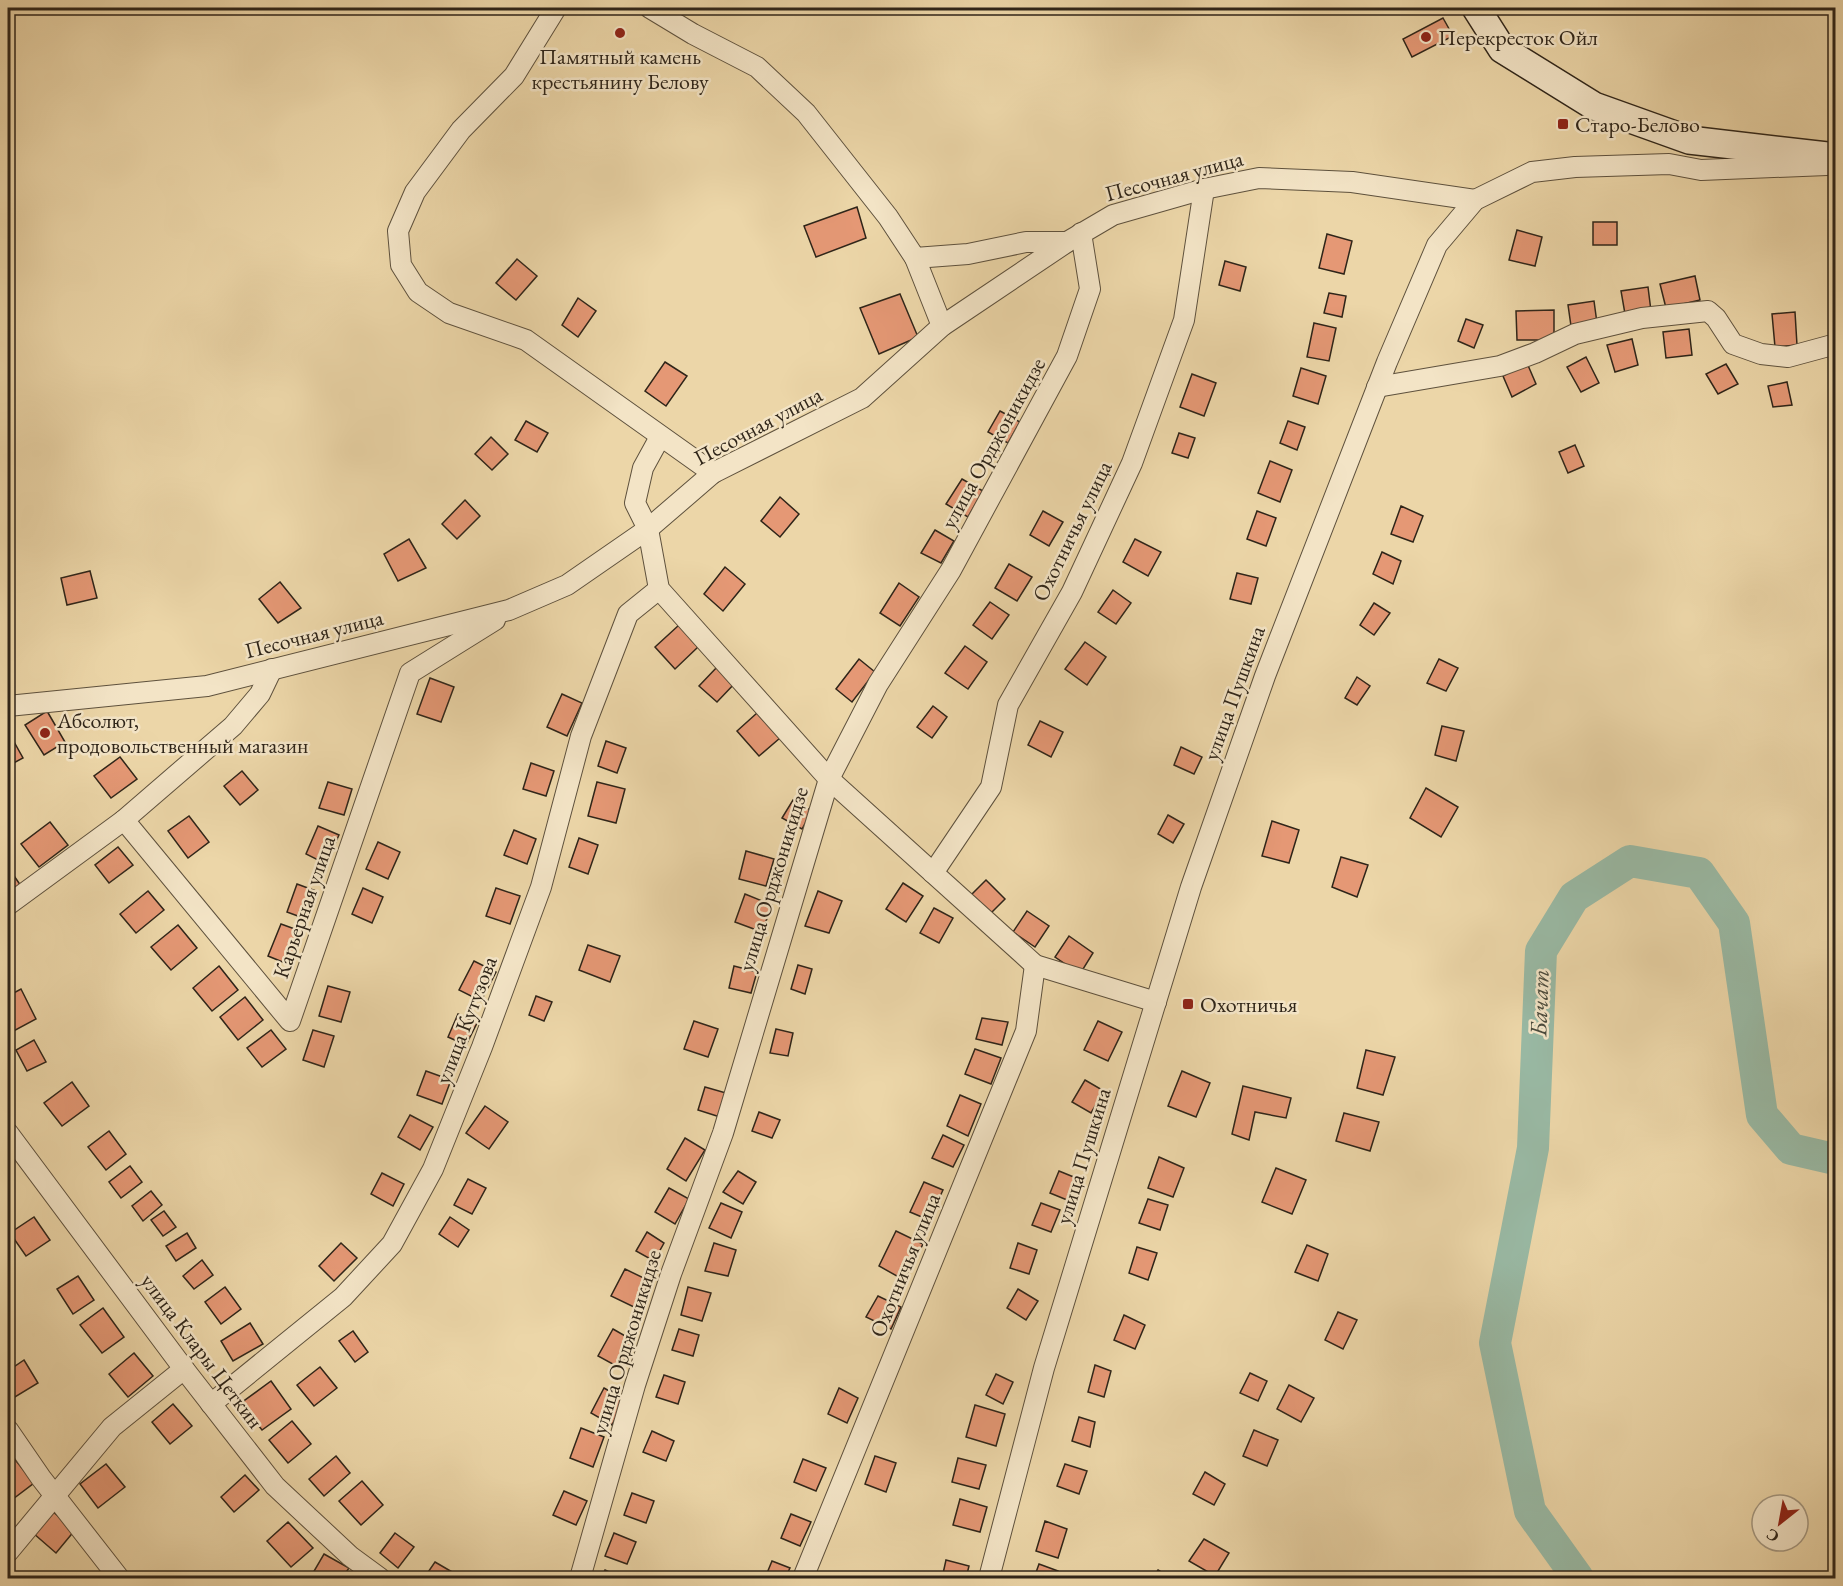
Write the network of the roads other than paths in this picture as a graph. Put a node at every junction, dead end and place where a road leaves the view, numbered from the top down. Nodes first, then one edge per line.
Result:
1 (556, 8) edge
2 (650, 8) edge
3 (1476, 8) edge
4 (1689, 140) junction
5 (1836, 157) edge
6 (1836, 165) edge
7 (1701, 170) junction
8 (1204, 189) junction
9 (1475, 200) junction
10 (1074, 237) junction
11 (915, 258) junction
12 (942, 326) junction
13 (1836, 344) edge
14 (1377, 387) junction
15 (660, 437) junction
16 (713, 473) junction
17 (648, 529) junction
18 (659, 589) junction
19 (509, 610) junction
20 (272, 669) junction
21 (8, 706) edge
22 (829, 779) junction
23 (124, 820) junction
24 (933, 873) junction
25 (8, 905) edge
26 (1035, 964) junction
27 (1156, 1002) junction
28 (8, 1133) edge
29 (184, 1369) junction
30 (211, 1404) junction
31 (8, 1430) edge
32 (55, 1494) junction
33 (8, 1552) edge
34 (119, 1578) edge
35 (380, 1578) edge
36 (580, 1578) edge
37 (803, 1578) edge
38 (990, 1578) edge

1 - 15 street
2 - 11 street
3 - 4 main road
4 - 5 main road
4 - 7 street
6 - 7 street, улица Пушкина
7 - 9 street, улица Пушкина
8 - 9 street, Песочная улица
8 - 10 street, Песочная улица
8 - 24 street, Охотничья улица
9 - 14 street, улица Пушкина
10 - 11 street
10 - 12 street, Песочная улица
10 - 22 street, улица Орджоникидзе
11 - 12 street
12 - 16 street, Песочная улица
13 - 14 street
14 - 27 street, улица Пушкина
15 - 16 street
15 - 17 street
16 - 17 street, Песочная улица
17 - 18 street
17 - 19 street, Песочная улица
18 - 22 street
18 - 30 street, улица Кутузова
19 - 20 street, Песочная улица
19 - 23 street, Карьерная улица
20 - 21 street, Песочная улица
20 - 23 street
22 - 24 street
22 - 36 street, улица Орджоникидзе
23 - 25 street
24 - 26 street
26 - 27 street
26 - 37 street, Охотничья улица
27 - 38 street, улица Пушкина
28 - 29 street, улица Клары Цеткин
29 - 30 street, улица Клары Цеткин
29 - 32 street
30 - 35 street, улица Клары Цеткин
31 - 32 street
32 - 33 street
32 - 34 street

